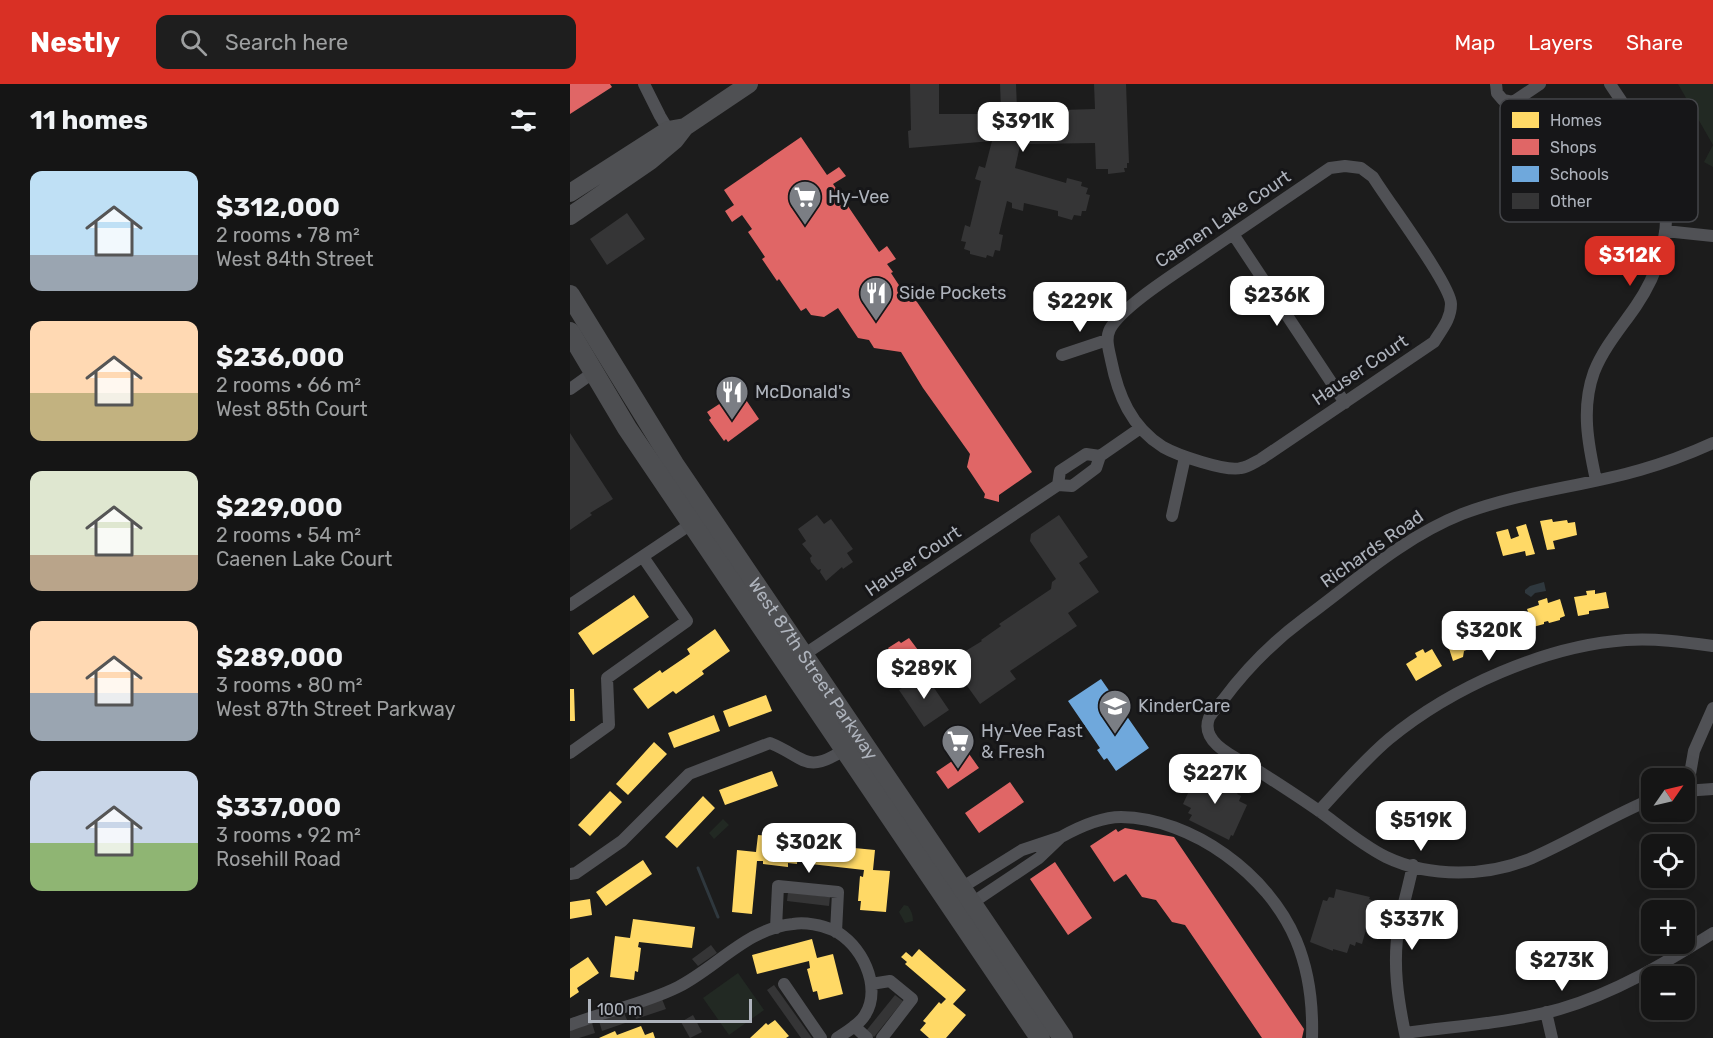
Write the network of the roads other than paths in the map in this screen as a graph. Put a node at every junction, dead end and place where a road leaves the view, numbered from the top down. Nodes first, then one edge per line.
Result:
1 (644, 84) edge
2 (749, 84) edge
3 (1496, 84) edge
4 (1540, 84) edge
5 (1610, 84) edge
6 (1502, 99) edge
7 (1518, 99) edge
8 (1619, 99) edge
9 (676, 132) junction
10 (570, 193) edge
11 (570, 216) edge
12 (1665, 222) edge
13 (1665, 231) junction
14 (1233, 234) junction
15 (1713, 236) edge
16 (570, 295) edge
17 (1449, 319) joint
18 (570, 332) edge
19 (1107, 340) junction
20 (1062, 355) dead end
21 (594, 372) junction
22 (570, 389) edge
23 (1345, 403) junction
24 (1139, 429) junction
25 (1713, 443) edge
26 (1100, 456) junction
27 (1185, 457) junction
28 (1596, 480) junction
29 (1058, 485) junction
30 (1172, 516) dead end
31 (691, 524) junction
32 (643, 557) junction
33 (570, 605) edge
34 (1713, 646) edge
35 (804, 655) junction
36 (787, 666) junction
37 (1713, 708) edge
38 (844, 750) junction
39 (570, 753) edge
40 (1691, 768) edge
41 (1713, 789) edge
42 (1695, 790) edge
43 (1641, 804) edge
44 (1319, 811) junction
45 (889, 816) junction
46 (1060, 837) junction
47 (1413, 865) junction
48 (570, 874) edge
49 (967, 896) junction
50 (776, 928) junction
51 (836, 932) junction
52 (1713, 933) edge
53 (784, 984) dead end
54 (871, 984) junction
55 (1546, 1012) junction
56 (570, 1025) edge
57 (854, 1026) junction
58 (1044, 1034) edge
59 (1405, 1035) edge
60 (821, 1038) edge
61 (837, 1038) edge
62 (867, 1038) edge
63 (882, 1038) edge
64 (1311, 1038) edge
65 (1552, 1038) edge

1 - 9 street
2 - 9 main road
3 - 6 street
4 - 7 street
5 - 8 street
9 - 10 main road
9 - 11 main road
12 - 13 street
13 - 15 street
13 - 28 street
14 - 17 street, Caenen Lake Court
14 - 19 street, Caenen Lake Court
14 - 23 street
16 - 35 main road, West 87th Street Parkway
17 - 23 street, Hauser Court
18 - 21 main road, West 87th Street Parkway
19 - 20 street
19 - 24 street
21 - 22 street
21 - 31 main road, West 87th Street Parkway
23 - 27 street, Hauser Court
24 - 26 street, Hauser Court
24 - 27 street, Hauser Court
25 - 28 street, Richards Road
26 - 29 street, Hauser Court
26 - 29 street, Hauser Court
27 - 30 street
28 - 44 street, Richards Road
29 - 35 street, Hauser Court
31 - 32 street
31 - 36 main road, West 87th Street Parkway
32 - 33 street
32 - 39 street
34 - 44 street
35 - 36 street, Hauser Court
35 - 49 main road, West 87th Street Parkway
36 - 38 main road, West 87th Street Parkway
37 - 40 street
38 - 45 main road, West 87th Street Parkway
38 - 48 street
41 - 42 street
43 - 47 street
44 - 47 street
45 - 49 main road
45 - 58 main road, West 87th Street Parkway
46 - 49 street
46 - 49 street
46 - 64 street
47 - 59 street
49 - 58 main road, West 87th Street Parkway
50 - 51 street
50 - 51 street
50 - 56 street
51 - 54 street
52 - 55 street
53 - 60 street
54 - 57 street
54 - 63 street
55 - 59 street
55 - 65 street
57 - 61 street
57 - 62 street

